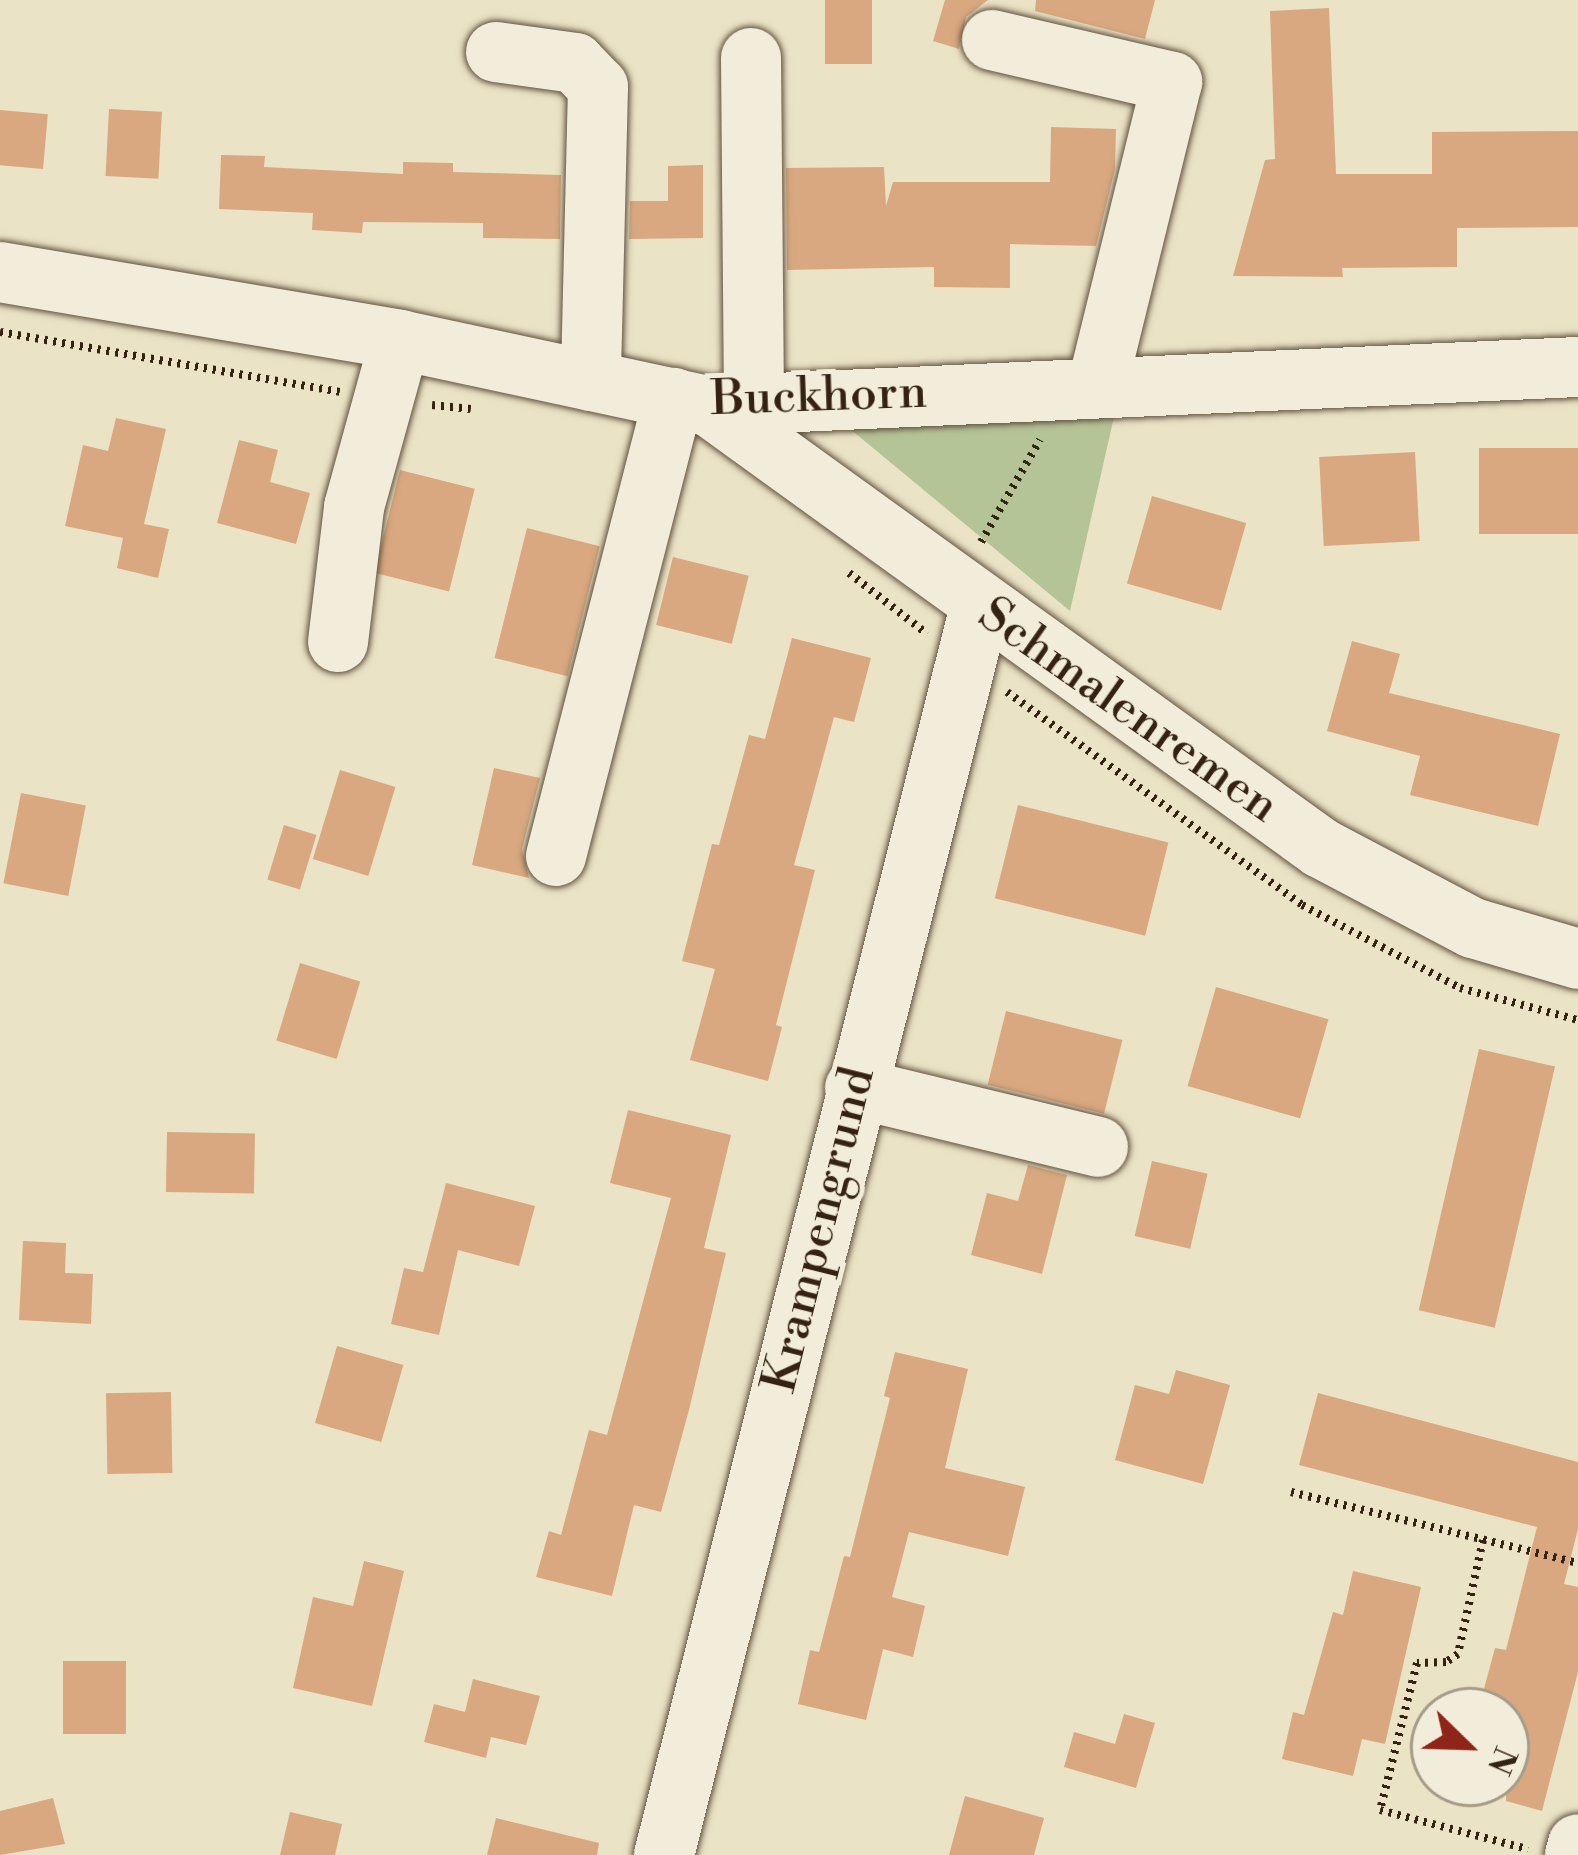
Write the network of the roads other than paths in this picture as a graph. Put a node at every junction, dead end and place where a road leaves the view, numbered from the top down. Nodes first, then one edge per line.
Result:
1 (992, 40) dead end
2 (496, 52) dead end
3 (751, 58) dead end
4 (0, 272) edge
5 (400, 340) junction
6 (1578, 367) edge
7 (591, 381) junction
8 (1084, 387) junction
9 (713, 402) junction
10 (975, 635) junction
11 (338, 641) dead end
12 (556, 856) dead end
13 (1578, 959) edge
14 (855, 1088) junction
15 (1098, 1147) dead end
16 (664, 1855) edge

1 - 8 street
2 - 7 street
3 - 9 street
4 - 5 street, Buckhorn
5 - 7 street, Buckhorn
5 - 11 street
6 - 8 street, Buckhorn
7 - 9 street, Buckhorn
8 - 9 street, Buckhorn
9 - 10 street, Schmalenremen
9 - 12 street
10 - 13 street, Schmalenremen
10 - 14 street, Krampengrund
14 - 15 street
14 - 16 street, Krampengrund

